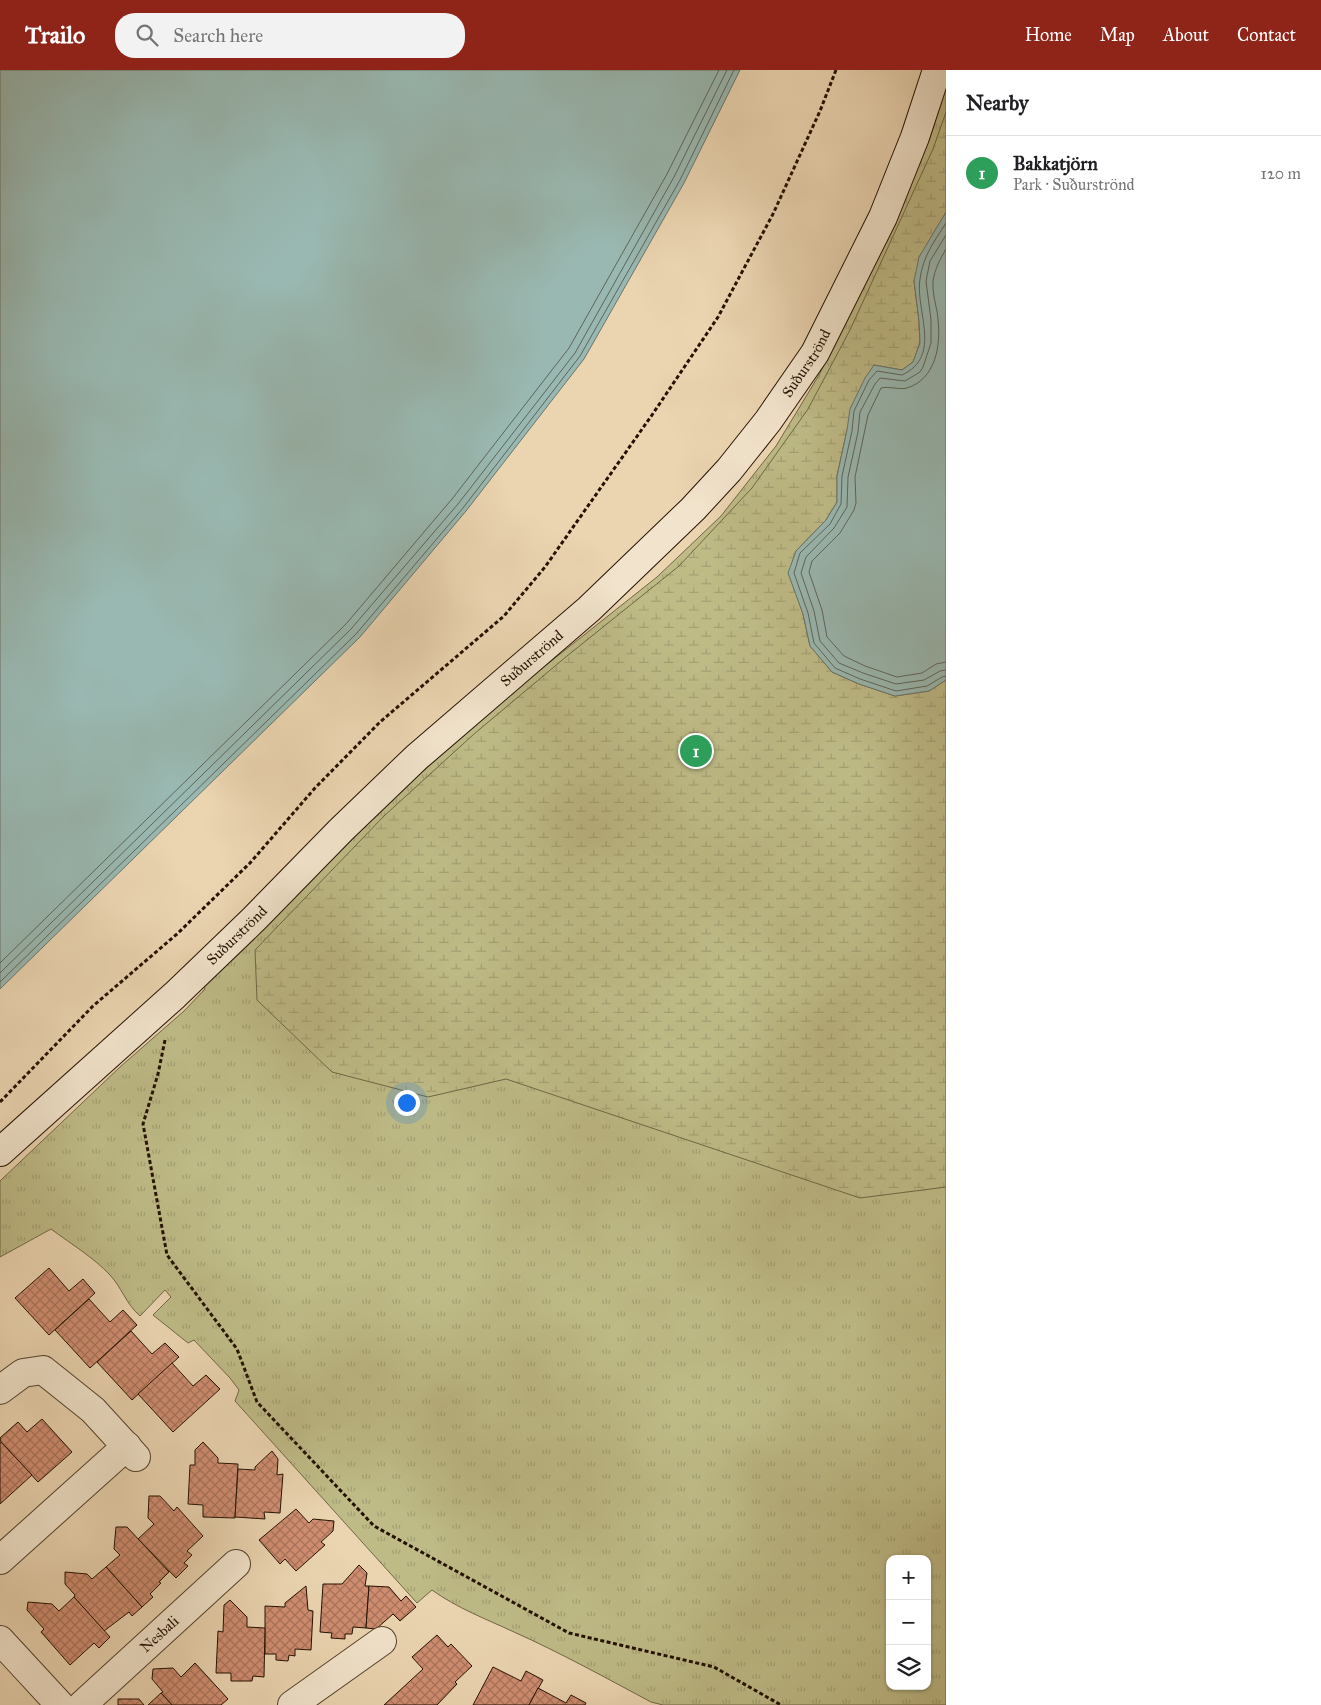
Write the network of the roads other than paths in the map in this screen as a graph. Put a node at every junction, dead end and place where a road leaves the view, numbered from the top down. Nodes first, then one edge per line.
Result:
1 (937, 70) edge
2 (0, 1152) edge
3 (0, 1390) edge
4 (0, 1560) edge
5 (236, 1564) dead end
6 (0, 1640) edge
7 (382, 1641) dead end
8 (60, 1705) edge
9 (82, 1705) edge
10 (292, 1705) edge

1 - 2 street, Suðurströnd
3 - 4 street
5 - 9 street, Nesbali
6 - 8 street
7 - 10 street

